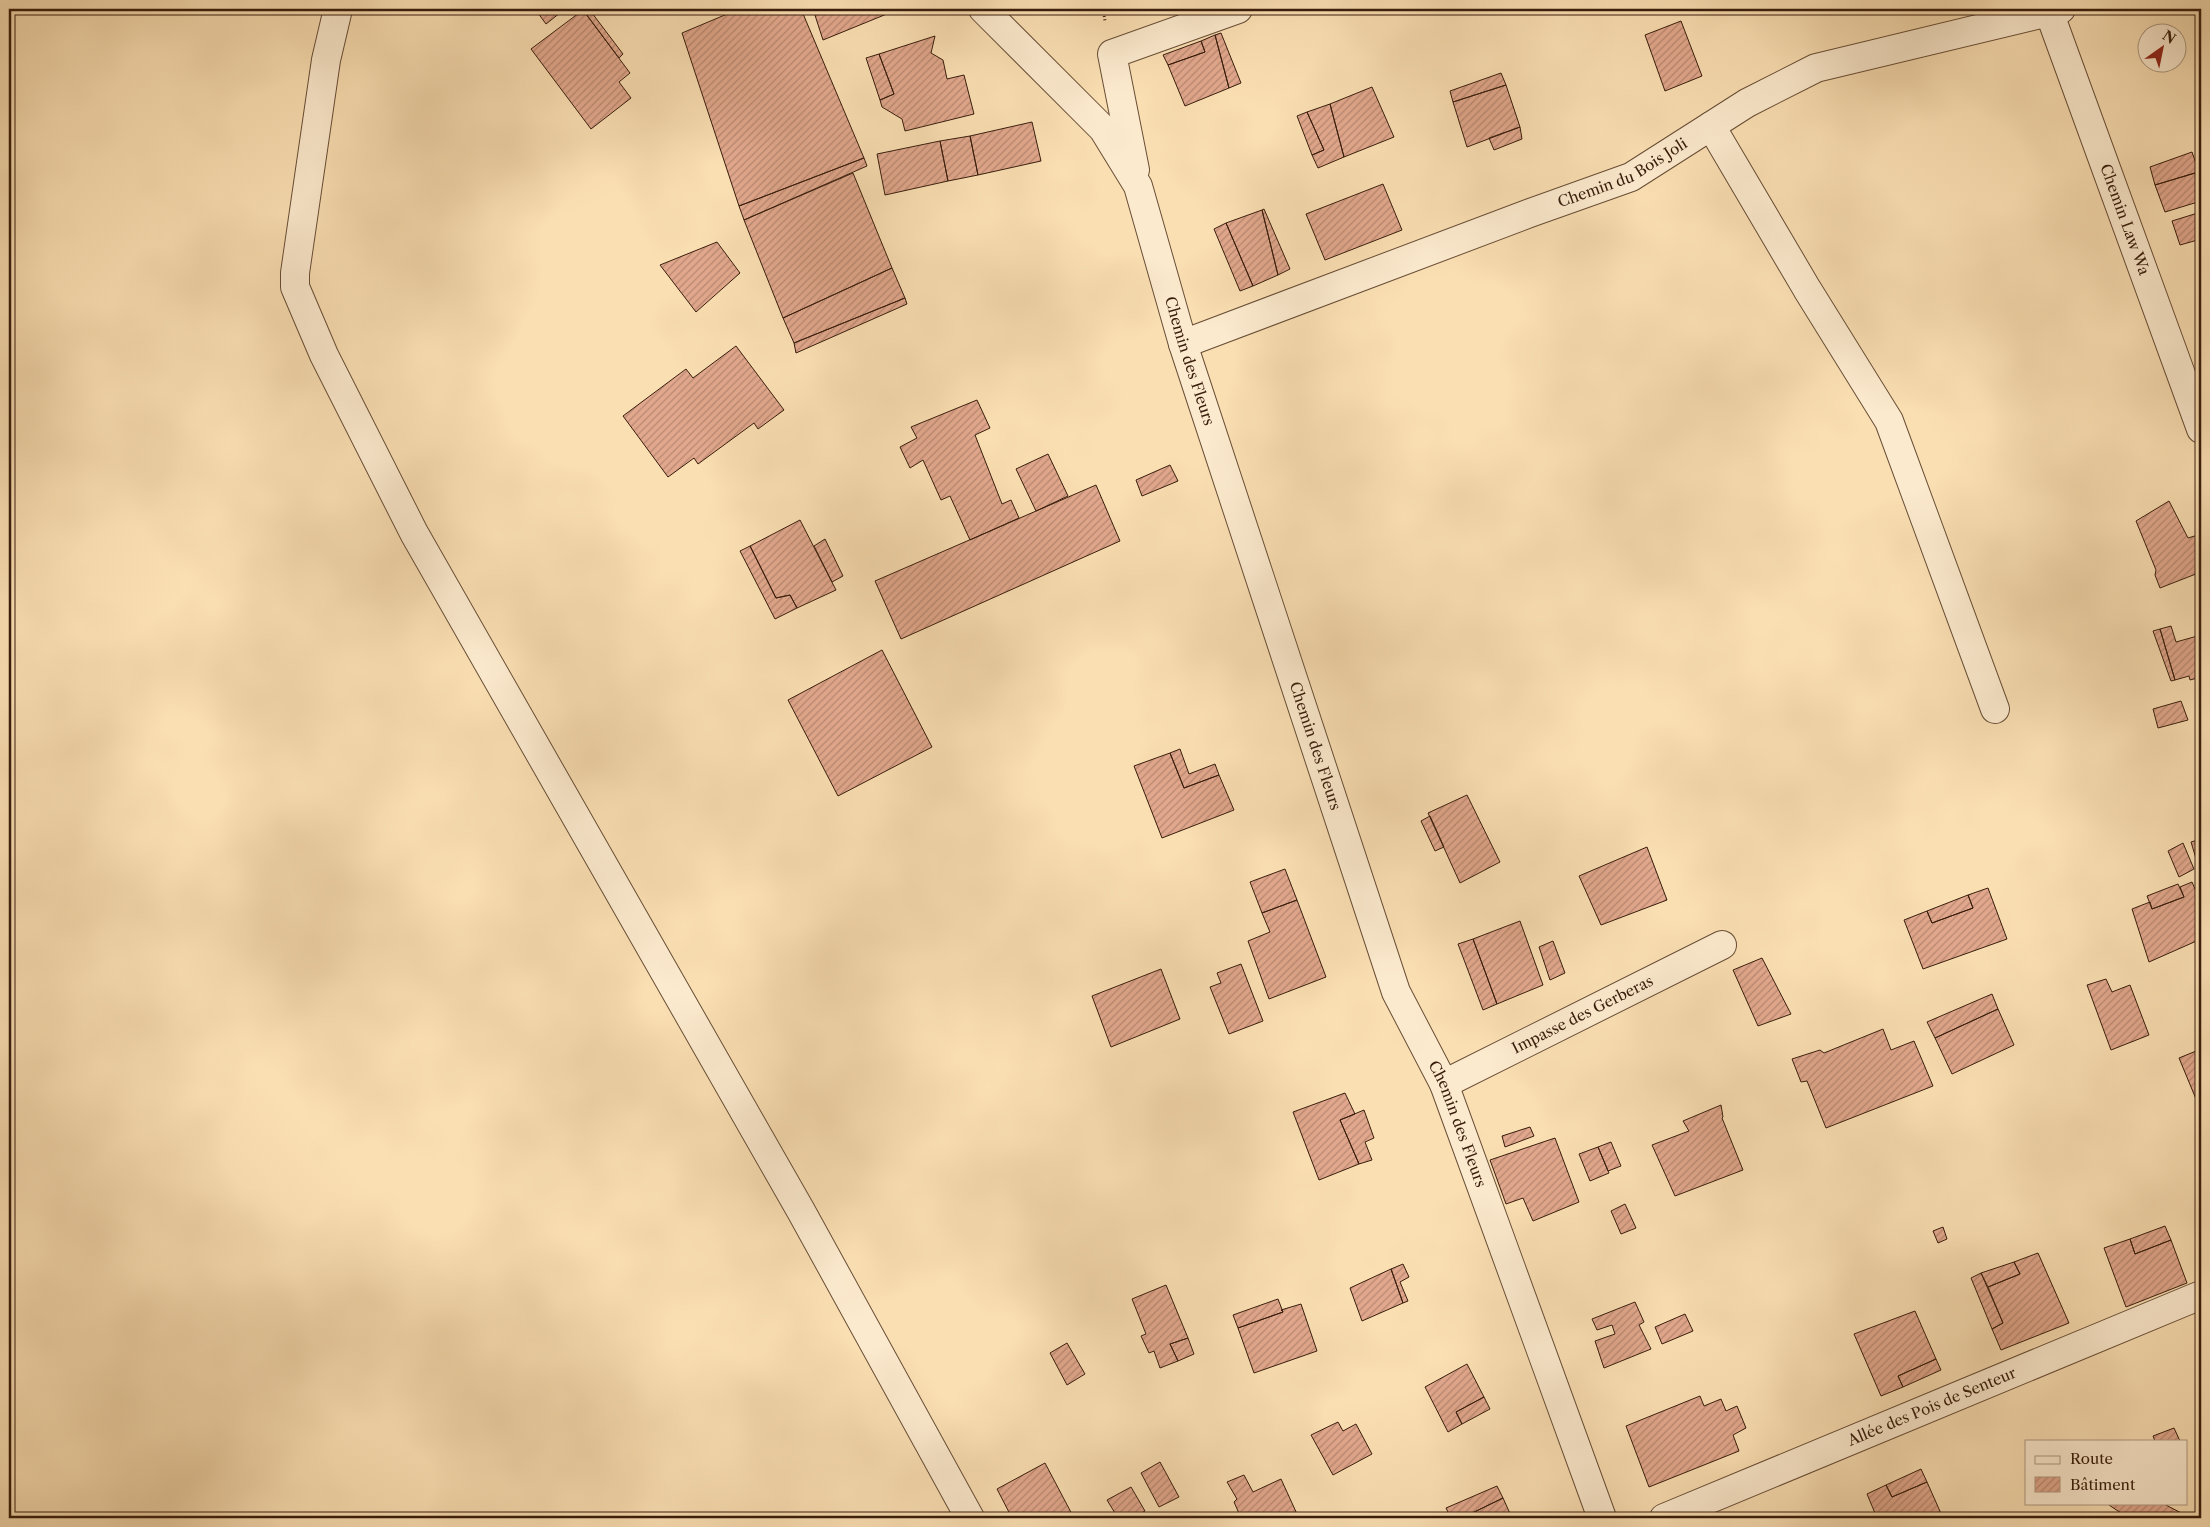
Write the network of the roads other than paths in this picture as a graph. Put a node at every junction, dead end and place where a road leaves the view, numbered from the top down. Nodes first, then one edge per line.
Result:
1 (338, 9) edge
2 (982, 9) edge
3 (1238, 9) edge
4 (2052, 10) edge
5 (1711, 126) junction
6 (1138, 186) junction
7 (1183, 344) junction
8 (2201, 429) edge
9 (1996, 709) dead end
10 (1722, 945) dead end
11 (1444, 1084) junction
12 (2201, 1295) edge
13 (970, 1518) edge
14 (1602, 1518) edge
15 (1664, 1518) edge

1 - 13 street
2 - 6 street, Chemin des Fleurs
3 - 6 street
4 - 5 street, Chemin du Bois Joli
4 - 8 street, Chemin Law Wa
5 - 7 street, Chemin du Bois Joli
5 - 9 street
6 - 7 street, Chemin des Fleurs
7 - 11 street, Chemin des Fleurs
10 - 11 street, Impasse des Gerberas
11 - 14 street, Chemin des Fleurs
12 - 15 street, Allée des Pois de Senteur

